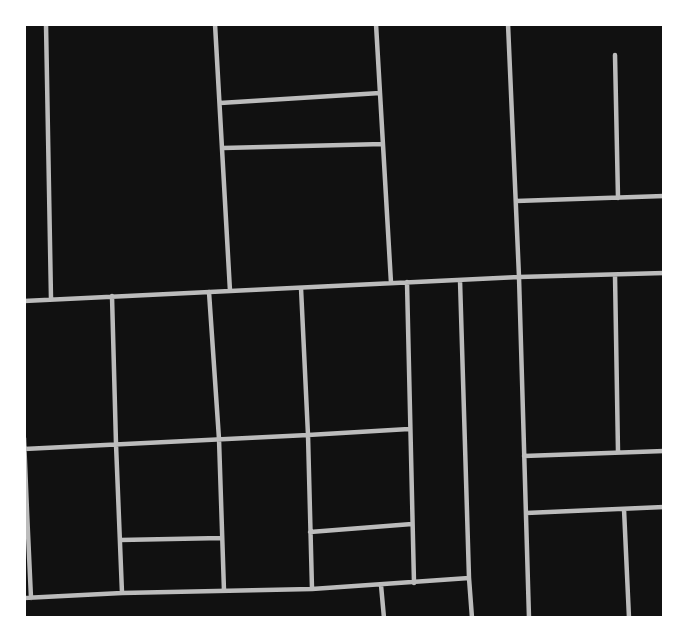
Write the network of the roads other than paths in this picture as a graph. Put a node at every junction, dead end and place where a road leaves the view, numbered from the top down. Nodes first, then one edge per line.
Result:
1 (46, 24) edge
2 (215, 24) edge
3 (376, 24) edge
4 (508, 24) edge
5 (615, 55) dead end
6 (380, 93) junction
7 (220, 103) junction
8 (383, 144) junction
9 (222, 148) junction
10 (664, 196) edge
11 (618, 198) junction
12 (516, 201) junction
13 (664, 273) edge
14 (615, 275) junction
15 (519, 277) junction
16 (460, 280) junction
17 (406, 282) junction
18 (391, 283) junction
19 (301, 288) junction
20 (230, 291) junction
21 (209, 292) junction
22 (112, 296) junction
23 (51, 299) junction
24 (24, 301) edge
25 (409, 429) junction
26 (308, 435) junction
27 (24, 438) edge
28 (219, 439) junction
29 (116, 444) junction
30 (24, 448) edge
31 (664, 451) edge
32 (618, 452) junction
33 (524, 456) junction
34 (664, 507) edge
35 (624, 509) junction
36 (26, 511) edge
37 (526, 513) junction
38 (412, 524) junction
39 (310, 532) junction
40 (222, 538) junction
41 (120, 540) junction
42 (469, 578) junction
43 (414, 583) junction
44 (381, 585) junction
45 (312, 589) junction
46 (224, 591) junction
47 (122, 593) junction
48 (24, 598) edge
49 (31, 598) junction
50 (384, 618) edge
51 (472, 618) edge
52 (529, 618) edge
53 (629, 618) edge

1 - 23 lane
2 - 7 lane
3 - 6 lane
4 - 12 lane
5 - 11 lane
6 - 7 lane
6 - 8 lane
7 - 9 lane
8 - 9 lane
8 - 18 lane
9 - 20 lane
10 - 11 lane
11 - 12 lane
12 - 15 lane
13 - 14 lane
14 - 15 lane
14 - 32 lane
15 - 16 lane
15 - 33 lane
16 - 17 lane
16 - 42 lane
17 - 18 lane
17 - 25 lane
18 - 19 lane
19 - 20 lane
19 - 26 lane
20 - 21 lane
21 - 22 lane
21 - 28 lane
22 - 23 lane
22 - 29 lane
23 - 24 lane
25 - 26 lane
25 - 38 lane
26 - 28 lane
26 - 39 lane
27 - 30 lane
28 - 29 lane
28 - 40 lane
29 - 30 lane
29 - 41 lane
30 - 36 lane
31 - 32 lane
32 - 33 lane
33 - 37 lane
34 - 35 lane
35 - 37 lane
35 - 53 lane
36 - 49 lane
37 - 52 lane
38 - 39 lane
38 - 43 lane
39 - 45 lane
40 - 41 lane
40 - 46 lane
41 - 47 lane
42 - 43 lane
42 - 51 lane
43 - 44 lane
44 - 45 lane
44 - 50 lane
45 - 46 lane
46 - 47 lane
47 - 49 lane
48 - 49 lane

